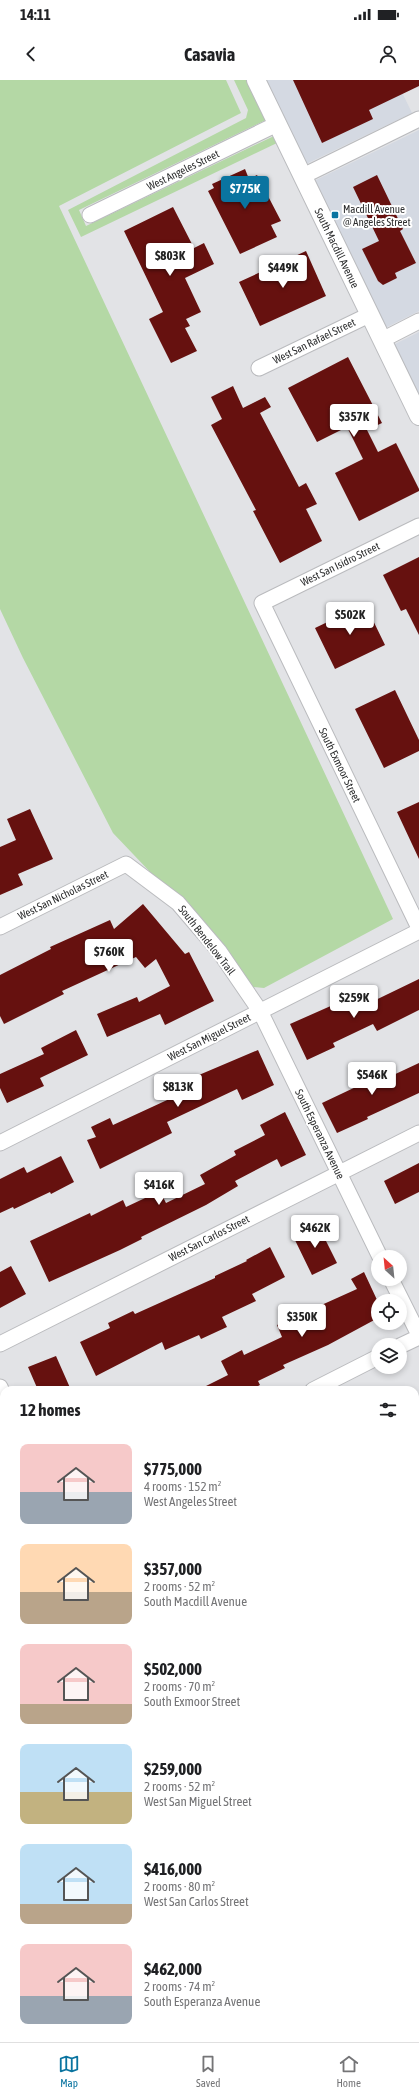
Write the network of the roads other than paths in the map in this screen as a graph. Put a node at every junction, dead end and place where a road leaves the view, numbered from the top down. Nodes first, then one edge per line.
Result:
1 (256, 80) edge
2 (419, 119) edge
3 (277, 124) junction
4 (303, 176) junction
5 (90, 215) dead end
6 (369, 315) junction
7 (419, 322) edge
8 (382, 340) junction
9 (259, 368) dead end
10 (419, 416) edge
11 (419, 526) edge
12 (262, 602) joint
13 (126, 864) joint
14 (0, 927) edge
15 (419, 930) edge
16 (260, 1011) junction
17 (419, 1133) edge
18 (0, 1143) edge
19 (339, 1173) junction
20 (377, 1250) edge
21 (394, 1286) edge
22 (419, 1336) edge
23 (407, 1342) edge
24 (0, 1344) edge
25 (371, 1361) edge
26 (321, 1386) edge

1 - 3 street, South Macdill Avenue
2 - 4 street
3 - 4 street, South Macdill Avenue
3 - 5 street, West Angeles Street
4 - 6 street, South Macdill Avenue
6 - 8 street, South Macdill Avenue
6 - 9 street, West San Rafael Street
7 - 8 street
8 - 10 street, South Macdill Avenue
11 - 12 street, West San Isidro Street
12 - 15 street, South Exmoor Street
13 - 14 street, West San Nicholas Street
13 - 16 street, South Bendelow Trail
15 - 16 street, West San Miguel Street
16 - 18 street, West San Miguel Street
16 - 19 street, South Esperanza Avenue
17 - 19 street, West San Carlos Street
19 - 20 street, South Esperanza Avenue
19 - 24 street, West San Carlos Street
21 - 22 street
22 - 23 street
25 - 26 street

